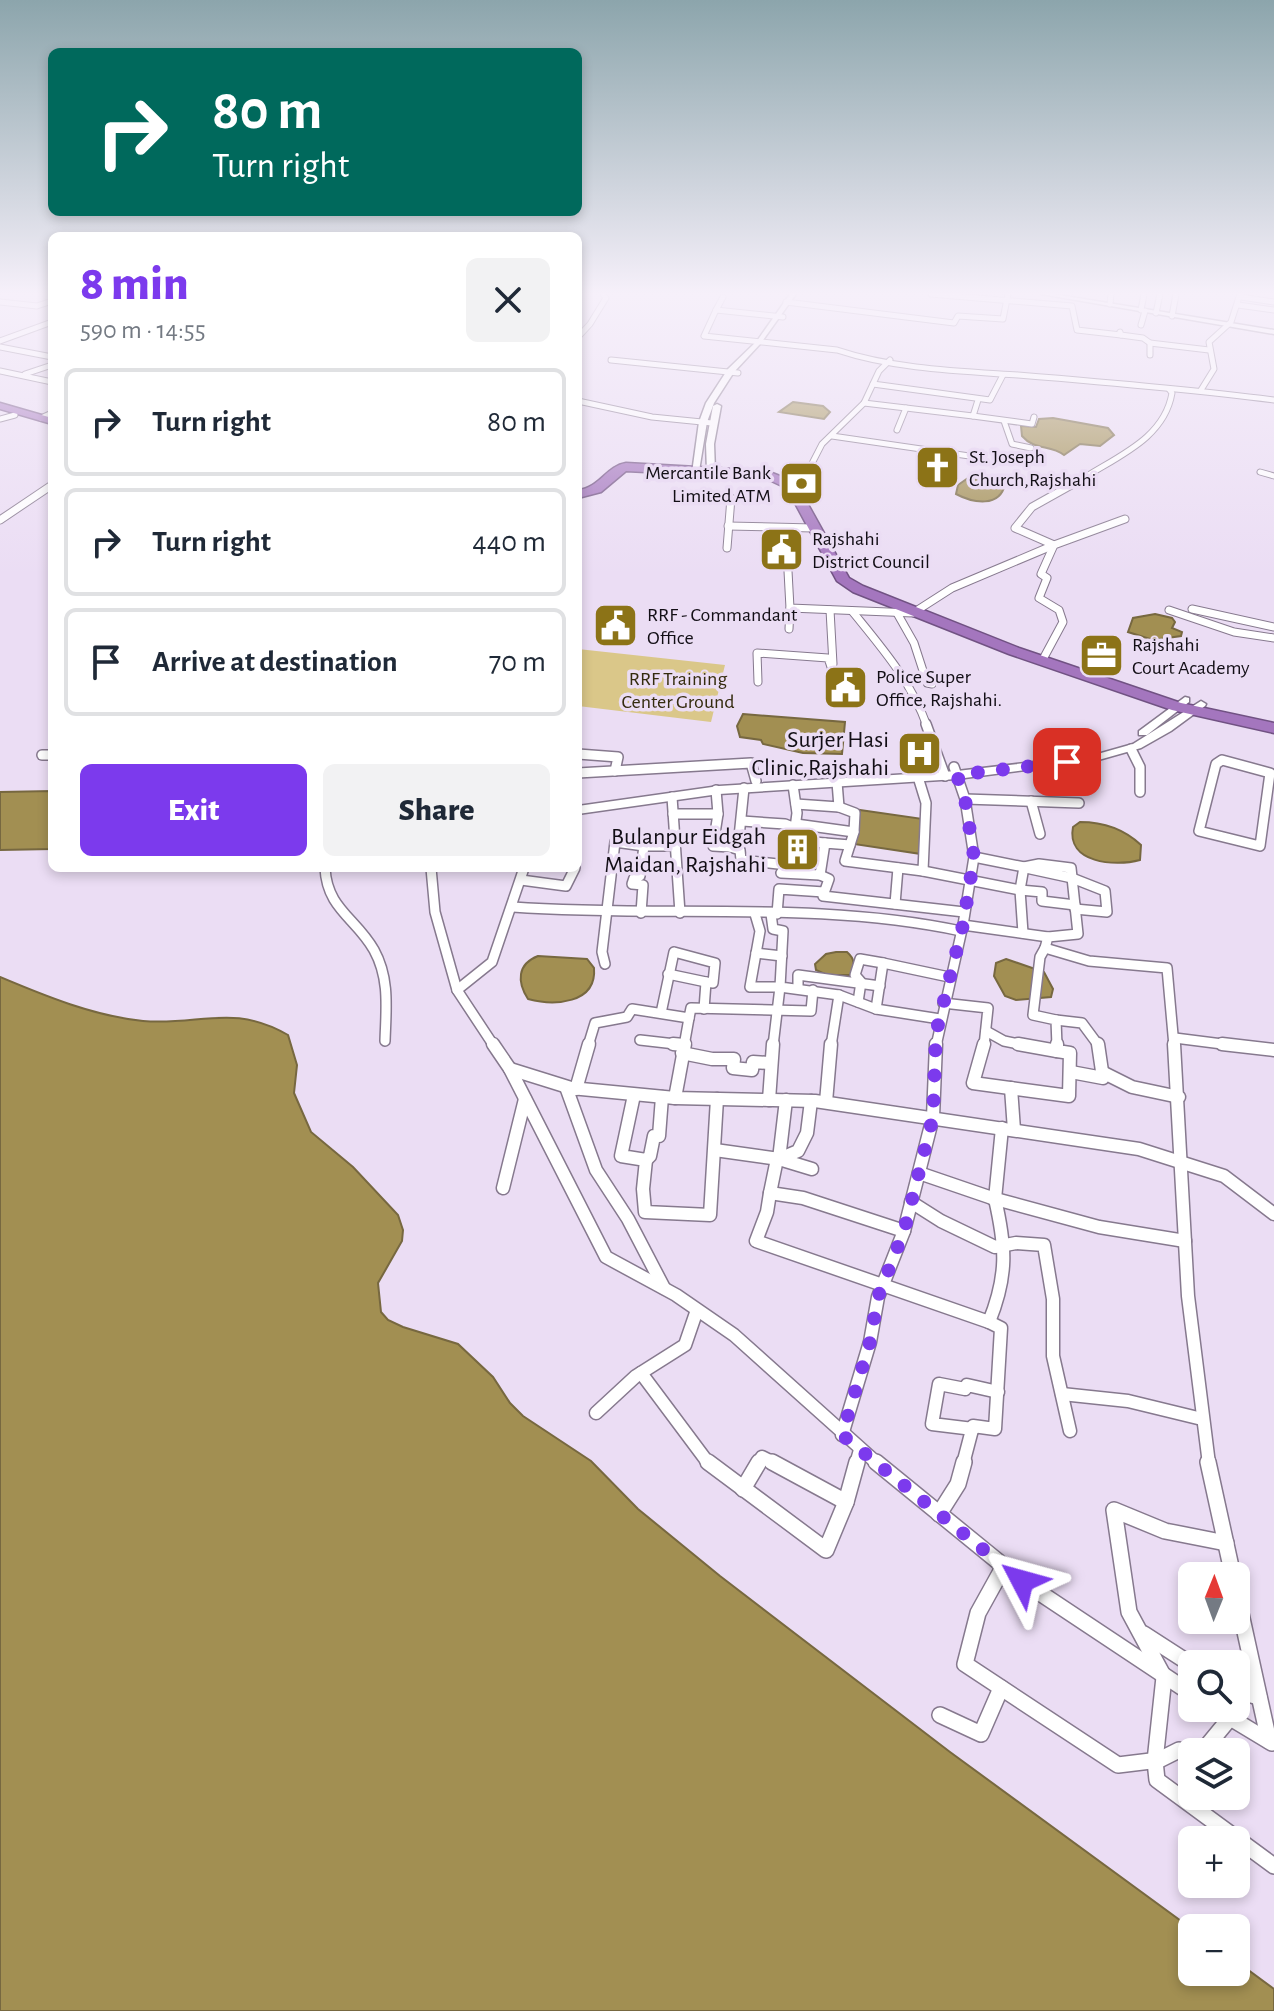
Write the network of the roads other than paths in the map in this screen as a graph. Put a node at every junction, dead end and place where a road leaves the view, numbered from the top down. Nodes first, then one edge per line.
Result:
1 (722, 388) edge
2 (726, 388) edge
3 (871, 388) edge
4 (898, 388) edge
5 (996, 388) edge
6 (1155, 388) edge
7 (1169, 389) junction
8 (1201, 390) joint
9 (978, 400) junction
10 (1274, 400) edge
11 (582, 402) edge
12 (864, 403) junction
13 (906, 408) junction
14 (0, 409) edge
15 (15, 415) junction
16 (973, 416) junction
17 (1034, 417) dead end
18 (0, 419) edge
19 (48, 419) edge
20 (48, 419) edge
21 (1004, 421) junction
22 (703, 422) junction
23 (712, 423) junction
24 (897, 430) dead end
25 (832, 436) junction
26 (1031, 448) dead end
27 (983, 458) dead end
28 (695, 471) junction
29 (711, 471) junction
30 (1260, 472) dead end
31 (1274, 476) edge
32 (48, 488) edge
33 (794, 490) junction
34 (582, 494) edge
35 (679, 497) dead end
36 (1125, 519) dead end
37 (0, 520) edge
38 (728, 526) junction
39 (813, 528) junction
40 (1054, 545) junction
41 (727, 548) dead end
42 (788, 571) dead end
43 (790, 608) junction
44 (1192, 609) dead end
45 (830, 610) junction
46 (1169, 610) dead end
47 (852, 611) junction
48 (910, 612) junction
49 (1274, 627) edge
50 (789, 629) dead end
51 (1274, 638) edge
52 (1044, 658) junction
53 (758, 682) dead end
54 (932, 684) dead end
55 (1156, 699) junction
56 (1194, 707) junction
57 (1274, 721) edge
58 (1162, 726) junction
59 (1274, 728) edge
60 (1131, 749) junction
61 (582, 754) edge
62 (42, 755) dead end
63 (48, 755) edge
64 (1222, 760) joint
65 (615, 771) junction
66 (950, 772) junction
67 (582, 773) edge
68 (918, 777) junction
69 (756, 781) junction
70 (837, 782) junction
71 (793, 785) junction
72 (744, 788) junction
73 (716, 790) junction
74 (1140, 792) dead end
75 (672, 797) junction
76 (965, 799) junction
77 (1031, 801) junction
78 (1079, 803) dead end
79 (796, 804) junction
80 (582, 807) edge
81 (839, 807) junction
82 (582, 808) edge
83 (718, 813) junction
84 (673, 814) junction
85 (741, 818) junction
86 (795, 826) junction
87 (854, 832) junction
88 (1040, 834) dead end
89 (793, 840) junction
90 (825, 843) junction
91 (850, 845) junction
92 (644, 846) junction
93 (675, 846) junction
94 (730, 847) junction
95 (974, 857) junction
96 (1024, 867) junction
97 (898, 868) junction
98 (784, 869) junction
99 (923, 871) junction
100 (325, 872) edge
101 (431, 872) edge
102 (523, 872) edge
103 (573, 872) edge
104 (820, 875) junction
105 (1072, 878) junction
106 (970, 879) junction
107 (521, 880) junction
108 (779, 889) junction
109 (1020, 890) junction
110 (824, 892) junction
111 (895, 904) junction
112 (513, 907) junction
113 (1075, 907) junction
114 (608, 912) junction
115 (964, 912) junction
116 (641, 913) junction
117 (680, 913) junction
118 (755, 914) junction
119 (774, 914) junction
120 (962, 928) junction
121 (1023, 933) junction
122 (1046, 942) junction
123 (756, 953) junction
124 (782, 956) junction
125 (883, 963) junction
126 (605, 964) dead end
127 (668, 974) junction
128 (949, 977) junction
129 (706, 982) junction
130 (861, 982) junction
131 (880, 986) junction
132 (780, 987) junction
133 (798, 988) junction
134 (457, 990) junction
135 (813, 990) junction
136 (839, 995) junction
137 (858, 1002) junction
138 (943, 1003) junction
139 (777, 1008) junction
140 (704, 1009) junction
141 (876, 1009) junction
142 (661, 1013) junction
143 (689, 1018) junction
144 (940, 1019) junction
145 (1056, 1020) junction
146 (986, 1031) junction
147 (1175, 1038) junction
148 (640, 1040) dead end
149 (385, 1041) dead end
150 (683, 1049) junction
151 (1274, 1050) edge
152 (1057, 1051) junction
153 (769, 1063) junction
154 (510, 1069) junction
155 (1071, 1072) junction
156 (1102, 1072) junction
157 (571, 1088) junction
158 (1011, 1088) junction
159 (634, 1095) junction
160 (662, 1097) junction
161 (1179, 1097) junction
162 (675, 1098) junction
163 (525, 1099) junction
164 (717, 1099) junction
165 (769, 1100) junction
166 (786, 1100) junction
167 (811, 1101) junction
168 (826, 1102) junction
169 (933, 1117) junction
170 (1008, 1129) junction
171 (715, 1150) junction
172 (778, 1159) junction
173 (646, 1160) junction
174 (1182, 1161) junction
175 (812, 1169) dead end
176 (919, 1173) junction
177 (503, 1188) dead end
178 (770, 1193) junction
179 (993, 1198) junction
180 (911, 1202) junction
181 (1274, 1214) edge
182 (904, 1231) junction
183 (1185, 1241) junction
184 (1005, 1245) junction
185 (882, 1286) junction
186 (665, 1289) junction
187 (697, 1310) junction
188 (989, 1322) junction
189 (641, 1373) junction
190 (998, 1392) junction
191 (1062, 1394) junction
192 (596, 1413) dead end
193 (1202, 1419) junction
194 (973, 1429) junction
195 (1070, 1431) dead end
196 (842, 1435) junction
197 (860, 1450) junction
198 (743, 1489) junction
199 (846, 1502) junction
200 (939, 1514) junction
201 (1226, 1543) junction
202 (1230, 1562) edge
203 (1004, 1566) junction
204 (1142, 1633) junction
205 (1245, 1634) edge
206 (1178, 1656) edge
207 (1164, 1677) junction
208 (1178, 1686) edge
209 (1001, 1688) junction
210 (1250, 1695) edge
211 (1259, 1697) junction
212 (940, 1715) dead end
213 (1227, 1722) edge
214 (1237, 1722) edge
215 (1214, 1738) edge
216 (1271, 1743) edge
217 (1178, 1750) edge
218 (1155, 1761) junction
219 (1274, 1866) edge

1 - 22 street
2 - 23 street
3 - 12 street
4 - 9 street
5 - 9 street
6 - 7 street
7 - 8 street
7 - 40 street
8 - 10 street
9 - 16 street
11 - 22 street
12 - 13 street
12 - 25 street
13 - 16 street
13 - 24 street
14 - 15 highway
14 - 20 highway
15 - 18 street
15 - 19 highway
16 - 21 street
17 - 21 street
21 - 26 street
22 - 23 street
22 - 28 street
23 - 29 street
25 - 27 street
25 - 33 street
28 - 29 highway
28 - 34 highway
29 - 33 highway
30 - 31 street
32 - 37 street
33 - 39 highway
35 - 38 street
36 - 40 street
38 - 39 street
38 - 41 street
39 - 48 highway
40 - 48 street
40 - 52 street
42 - 43 street
43 - 45 street
43 - 50 street
44 - 49 street
45 - 47 street
45 - 53 street
46 - 51 street
47 - 48 street
47 - 66 street
48 - 52 highway
48 - 54 street
52 - 55 highway
52 - 56 highway
55 - 56 highway
55 - 58 street
56 - 57 highway
56 - 58 street
56 - 58 street
56 - 59 highway
58 - 60 street
58 - 66 street
60 - 66 street
60 - 74 street
61 - 65 street
62 - 63 street
64 - 64 street
65 - 67 street
65 - 69 street
66 - 68 street
66 - 69 street
66 - 76 street
68 - 70 street
68 - 99 street
69 - 80 street
70 - 71 street
70 - 81 street
71 - 72 street
71 - 79 street
72 - 73 street
72 - 85 street
73 - 75 street
73 - 83 street
75 - 82 street
75 - 84 street
76 - 77 street
76 - 95 street
77 - 78 street
77 - 88 street
79 - 81 street
79 - 86 street
81 - 87 street
83 - 84 street
83 - 85 street
83 - 94 street
84 - 93 street
85 - 86 street
85 - 94 street
86 - 87 street
86 - 89 street
87 - 91 street
89 - 90 street
89 - 98 street
90 - 91 street
90 - 104 street
91 - 97 street
92 - 93 street
92 - 114 street
92 - 116 street
93 - 117 street
94 - 98 street
95 - 96 street
95 - 106 street
96 - 105 street
96 - 109 street
97 - 99 street
97 - 111 street
98 - 104 street
98 - 108 street
99 - 106 street
100 - 149 street
101 - 134 street
102 - 107 street
103 - 107 street
104 - 110 street
105 - 113 street
105 - 113 street
106 - 109 street
106 - 115 street
107 - 112 street
108 - 110 street
108 - 119 street
109 - 113 street
109 - 121 street
110 - 111 street
111 - 115 street
112 - 114 street
112 - 134 street
113 - 122 street
114 - 116 street
114 - 126 street
115 - 120 street
116 - 117 street
117 - 118 street
118 - 119 street
118 - 123 street
119 - 120 street
119 - 124 street
120 - 121 street
120 - 128 street
121 - 122 street
122 - 145 street
122 - 147 street
123 - 124 street
123 - 132 street
124 - 132 street
125 - 128 street
125 - 130 street
125 - 131 street
127 - 129 street
127 - 129 street
127 - 142 street
128 - 138 street
129 - 140 street
130 - 131 street
130 - 133 street
130 - 137 street
131 - 141 street
132 - 133 street
132 - 139 street
133 - 135 street
134 - 154 street
135 - 136 street
135 - 139 street
136 - 137 street
136 - 168 street
137 - 141 street
138 - 144 street
138 - 146 street
139 - 140 street
139 - 153 street
140 - 143 street
141 - 144 street
142 - 143 street
142 - 157 street
143 - 150 street
144 - 169 street
145 - 152 street
145 - 156 street
146 - 152 street
146 - 158 street
147 - 151 street
147 - 161 street
148 - 150 street
150 - 153 street
150 - 162 street
152 - 155 street
153 - 165 street
154 - 157 street
154 - 163 street
155 - 156 street
155 - 158 street
156 - 161 street
157 - 159 street
157 - 186 street
158 - 170 street
159 - 160 street
159 - 173 street
160 - 162 street
160 - 173 street
161 - 174 street
162 - 164 street
163 - 177 street
163 - 186 street
164 - 165 street
164 - 171 street
165 - 166 street
166 - 167 street
166 - 172 street
167 - 168 street
167 - 172 street
168 - 169 street
169 - 170 street
169 - 176 street
170 - 174 street
170 - 179 street
171 - 172 street
171 - 173 street
172 - 175 street
172 - 178 street
174 - 181 street
174 - 183 street
176 - 179 street
176 - 180 street
178 - 182 street
178 - 185 street
179 - 183 street
179 - 184 street
180 - 182 street
180 - 184 street
182 - 185 street
183 - 193 street
184 - 188 street
184 - 191 street
185 - 188 street
185 - 196 street
186 - 187 street
187 - 189 street
187 - 196 street
188 - 190 street
189 - 192 street
189 - 198 street
190 - 194 street
190 - 194 street
191 - 193 street
191 - 195 street
193 - 201 street
194 - 200 street
196 - 197 street
197 - 199 street
197 - 200 street
198 - 199 street
198 - 199 street
200 - 203 street
201 - 202 street
201 - 204 street
203 - 207 street
203 - 209 street
204 - 206 street
204 - 207 street
205 - 211 street
207 - 208 street
207 - 218 street
209 - 212 street
209 - 218 street
210 - 211 street
211 - 216 street
213 - 215 street
214 - 216 street
217 - 218 street
218 - 219 street

